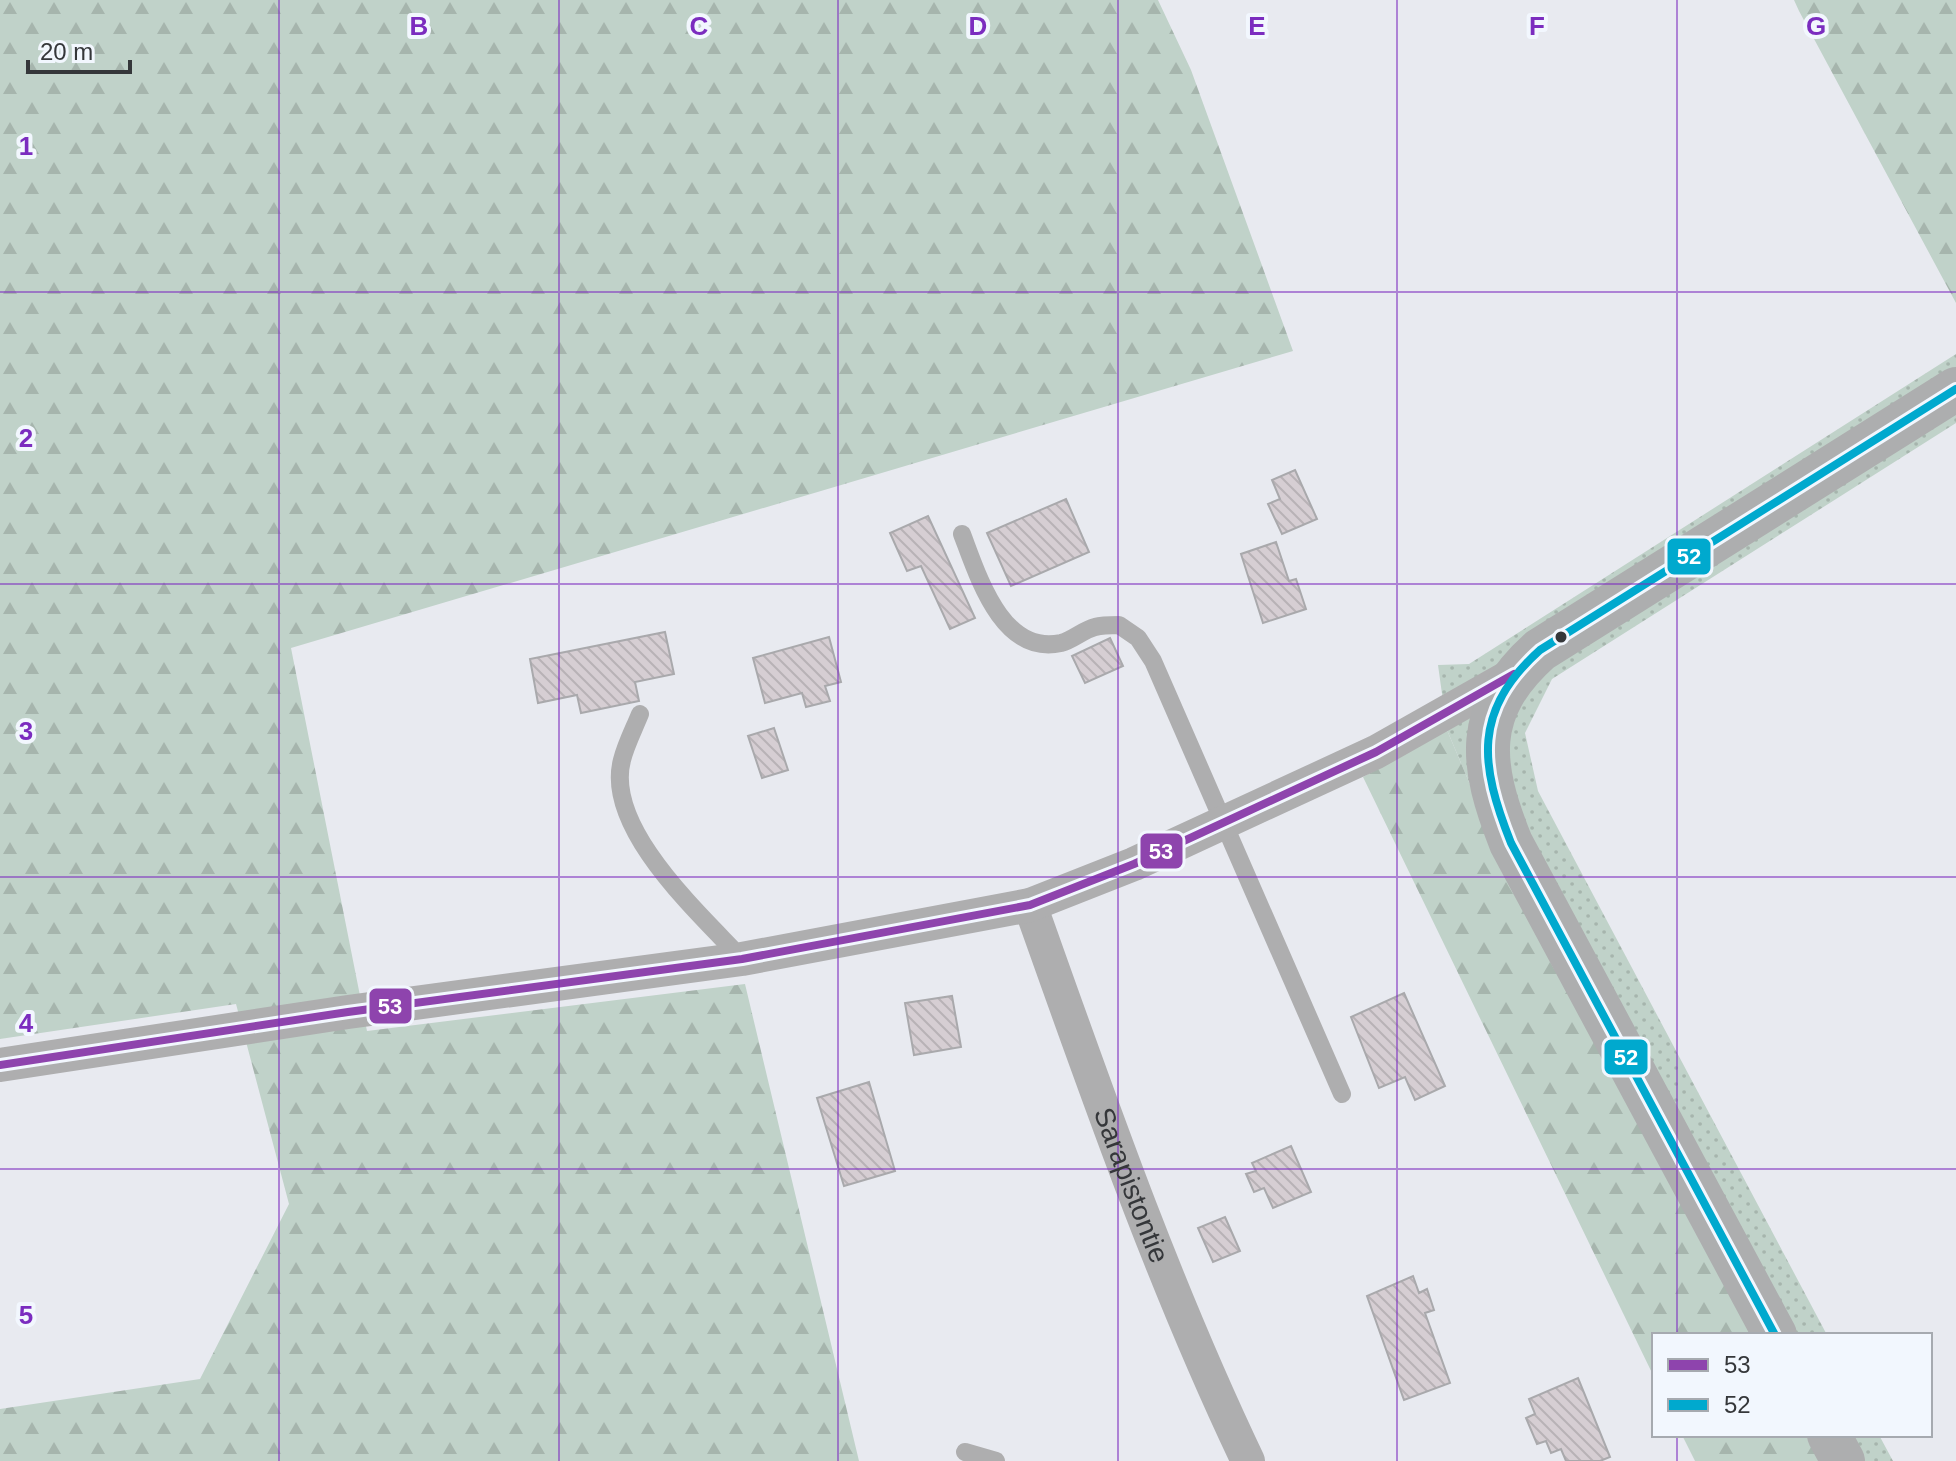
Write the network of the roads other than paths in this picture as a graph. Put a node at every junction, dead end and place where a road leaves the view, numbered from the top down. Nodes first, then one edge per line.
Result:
1 (1956, 389) edge
2 (962, 534) dead end
3 (1514, 674) junction
4 (640, 714) dead end
5 (1225, 823) junction
6 (1030, 905) junction
7 (742, 959) junction
8 (0, 1065) edge
9 (1342, 1094) dead end
10 (1774, 1333) edge
11 (1830, 1437) edge
12 (965, 1452) dead end
13 (996, 1461) edge
14 (1248, 1461) edge
15 (1843, 1461) edge

1 - 3 street
2 - 5 lane
3 - 5 street
3 - 10 street
4 - 7 lane
5 - 6 street
5 - 9 lane
6 - 7 street
6 - 14 street, Sarapistontie
7 - 8 street
11 - 15 street
12 - 13 lane

